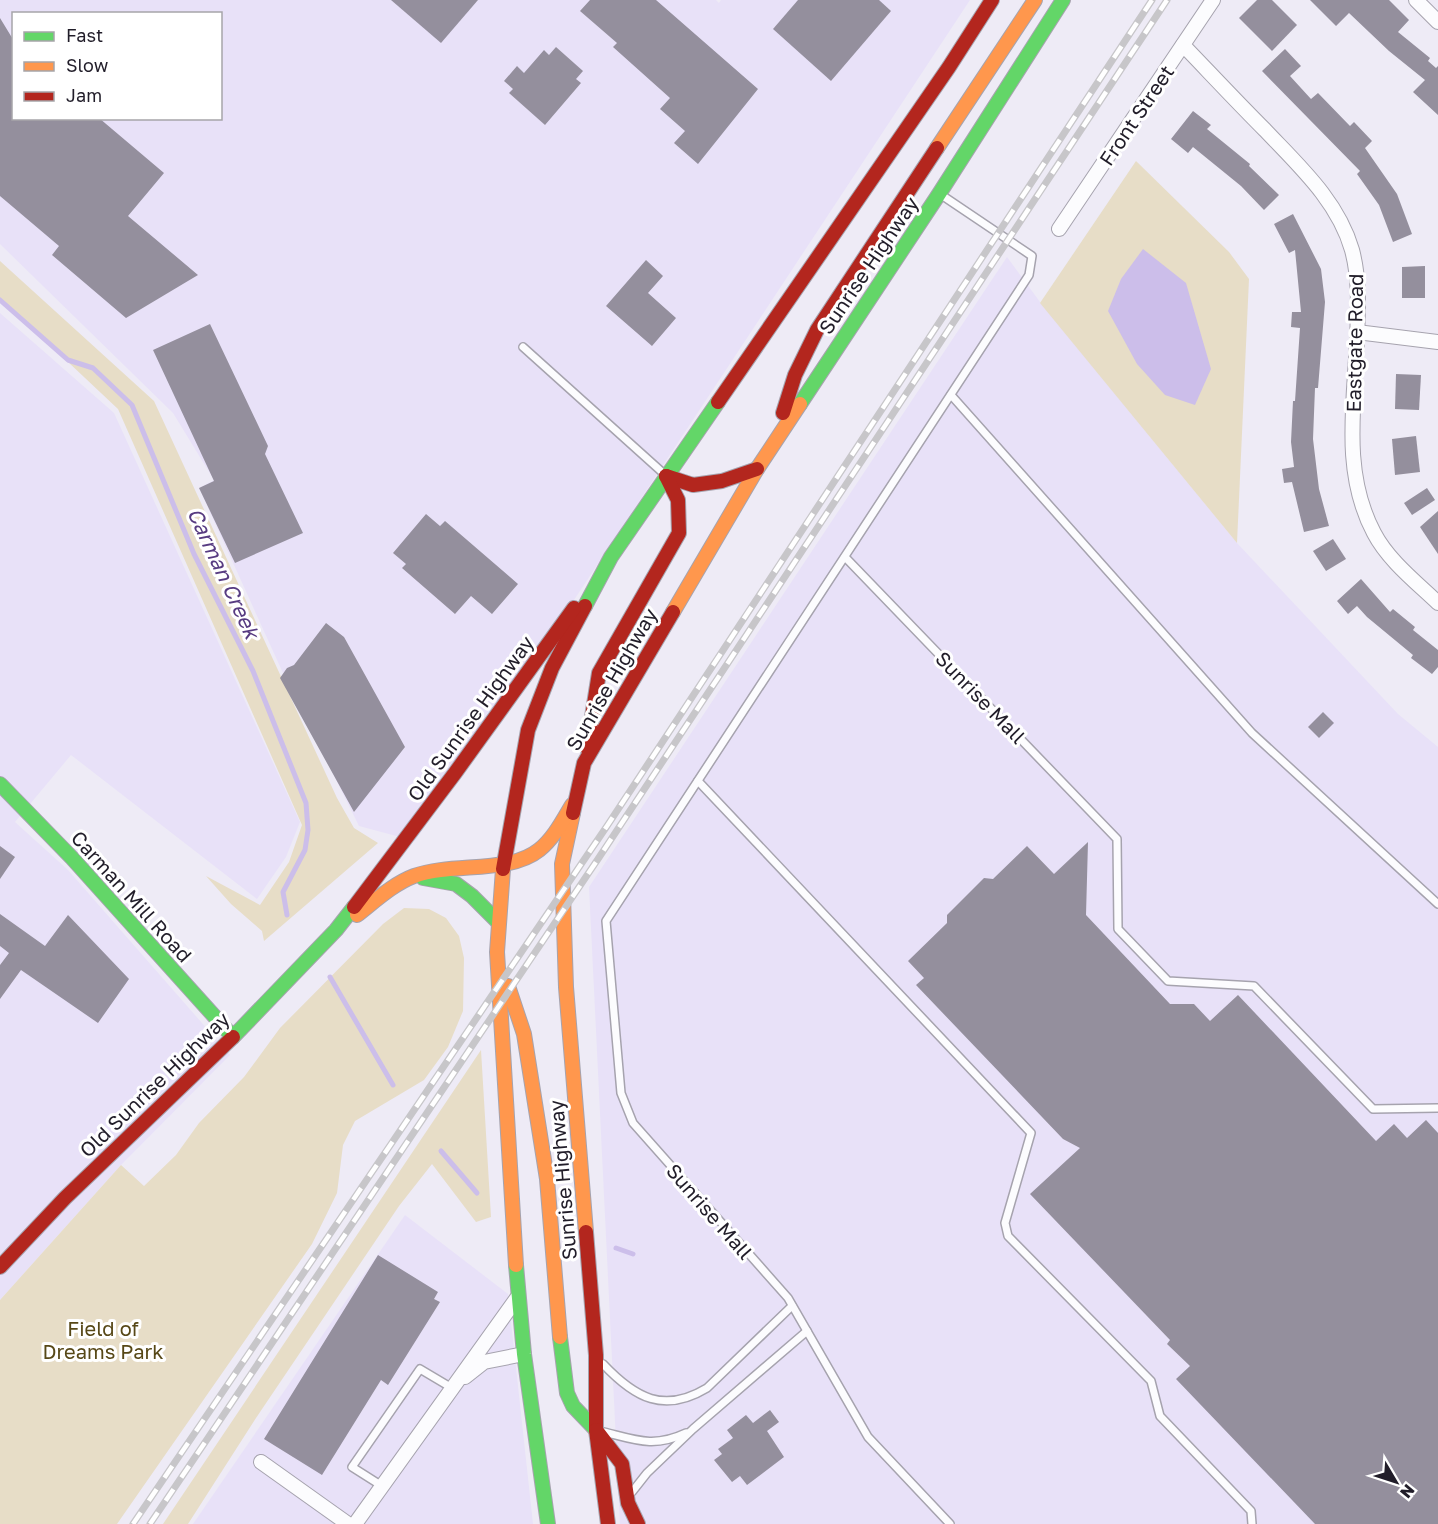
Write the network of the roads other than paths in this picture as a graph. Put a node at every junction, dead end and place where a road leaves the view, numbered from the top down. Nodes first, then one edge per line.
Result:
1 (992, 0) edge
2 (1035, 0) edge
3 (1063, 0) edge
4 (1213, 0) edge
5 (1416, 0) edge
6 (1438, 22) edge
7 (1183, 45) junction
8 (950, 67) junction
9 (930, 119) dead end
10 (928, 139) dead end
11 (931, 157) junction
12 (939, 194) junction
13 (1059, 229) dead end
14 (1357, 332) junction
15 (1438, 342) edge
16 (523, 346) dead end
17 (951, 395) junction
18 (774, 442) junction
19 (757, 469) junction
20 (666, 476) junction
21 (611, 557) junction
22 (845, 557) junction
23 (1438, 603) edge
24 (584, 763) junction
25 (698, 781) junction
26 (1, 786) edge
27 (577, 797) junction
28 (503, 866) junction
29 (413, 877) junction
30 (1438, 904) edge
31 (498, 922) junction
32 (336, 930) junction
33 (497, 952) junction
34 (233, 1036) junction
35 (1438, 1108) edge
36 (0, 1267) edge
37 (518, 1296) junction
38 (792, 1306) junction
39 (807, 1331) junction
40 (524, 1354) junction
41 (596, 1355) junction
42 (452, 1388) junction
43 (693, 1429) junction
44 (596, 1430) junction
45 (261, 1462) dead end
46 (382, 1485) junction
47 (628, 1503) junction
48 (348, 1524) edge
49 (355, 1524) edge
50 (548, 1524) edge
51 (608, 1524) edge
52 (638, 1524) edge
53 (950, 1524) edge
54 (1252, 1524) edge

1 - 8 main road
2 - 11 main road
3 - 12 main road, Sunrise Highway
4 - 7 street, Front Street
5 - 6 street
7 - 13 street, Front Street
7 - 14 street, Eastgate Road
8 - 9 main road
8 - 20 main road
10 - 11 main road
11 - 12 main road
11 - 18 main road
12 - 17 lane, Sunrise Mall
12 - 18 main road, Sunrise Highway
14 - 15 street
14 - 23 street, Eastgate Road
16 - 20 lane
17 - 22 lane, Sunrise Mall
17 - 30 lane
18 - 19 main road, Sunrise Highway
19 - 20 main road
19 - 24 main road, Sunrise Highway
20 - 21 main road
20 - 24 main road
21 - 28 main road
21 - 32 main road, Old Sunrise Highway
22 - 25 lane, Sunrise Mall
22 - 35 lane, Sunrise Mall
24 - 27 main road, Sunrise Highway
25 - 38 lane, Sunrise Mall
25 - 54 lane
26 - 34 main road, Carman Mill Road
27 - 28 main road, Old Sunrise Highway
27 - 41 main road, Sunrise Highway
28 - 29 main road, Old Sunrise Highway
28 - 31 main road
29 - 31 main road
29 - 32 main road, Old Sunrise Highway
31 - 33 main road
32 - 34 main road, Old Sunrise Highway
33 - 37 main road
33 - 44 main road
34 - 36 main road, Old Sunrise Highway
37 - 40 main road
37 - 42 street
38 - 39 lane, Sunrise Mall
38 - 41 lane
39 - 43 lane
39 - 53 lane, Sunrise Mall
40 - 42 street
40 - 50 main road
41 - 44 main road, Sunrise Highway
42 - 46 street
42 - 46 lane
43 - 44 lane
43 - 47 lane
44 - 47 main road
44 - 51 main road, Sunrise Highway
45 - 48 street
46 - 49 street
47 - 52 main road

